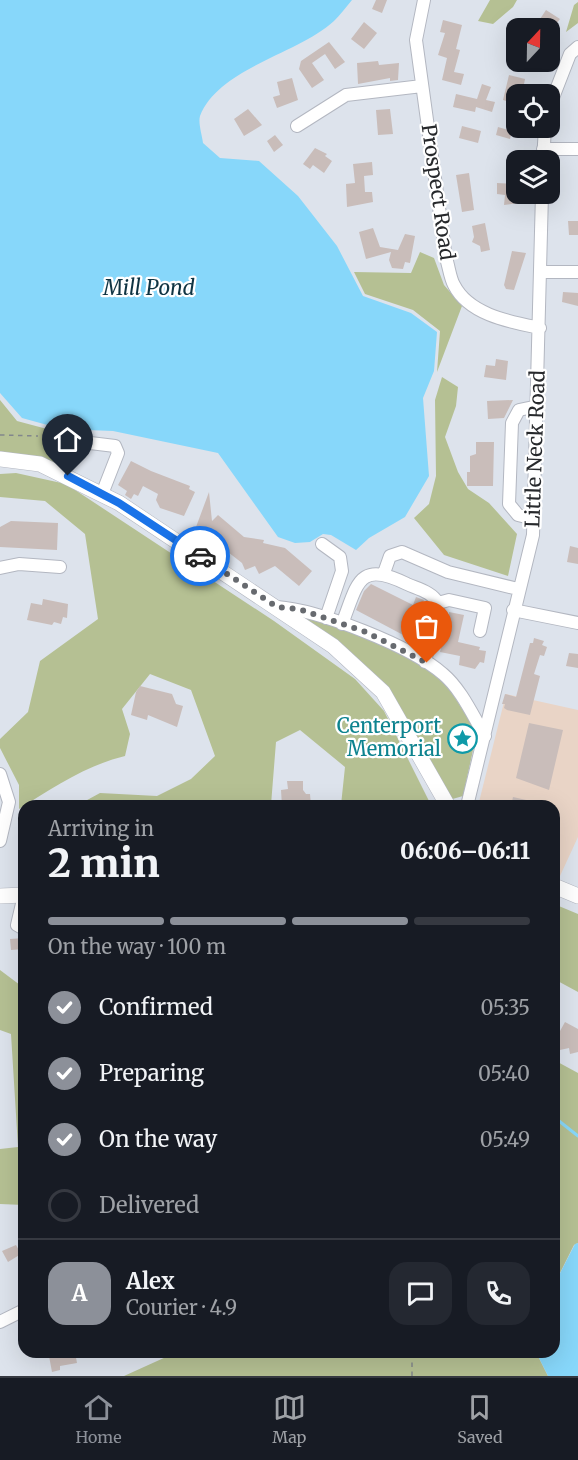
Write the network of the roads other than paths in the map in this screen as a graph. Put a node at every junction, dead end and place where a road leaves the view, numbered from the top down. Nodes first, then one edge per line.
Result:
1 (424, 0) edge
2 (578, 47) edge
3 (558, 84) edge
4 (422, 86) junction
5 (297, 126) dead end
6 (578, 149) edge
7 (560, 152) edge
8 (542, 204) edge
9 (542, 272) junction
10 (578, 272) edge
11 (540, 328) junction
12 (538, 406) junction
13 (49, 438) road end
14 (0, 459) edge
15 (102, 494) junction
16 (534, 519) junction
17 (322, 544) dead end
18 (60, 567) dead end
19 (0, 568) edge
20 (384, 573) junction
21 (518, 589) junction
22 (438, 603) junction
23 (277, 607) junction
24 (513, 610) junction
25 (326, 618) junction
26 (578, 623) edge
27 (342, 624) junction
28 (480, 631) dead end
29 (425, 662) junction
30 (484, 736) junction
31 (0, 774) edge
32 (445, 800) edge
33 (468, 800) edge
34 (0, 841) edge
35 (560, 888) edge
36 (18, 895) edge
37 (0, 896) edge
38 (578, 896) edge
39 (18, 1313) edge
40 (0, 1322) edge

1 - 4 street, Prospect Road
2 - 3 street
4 - 5 street
4 - 11 street, Prospect Road
6 - 7 street
8 - 9 street, Little Neck Road
9 - 10 street
9 - 11 street, Little Neck Road
11 - 12 street, Little Neck Road
12 - 16 street, Little Neck Road
12 - 16 street
13 - 15 street
14 - 15 main road
15 - 23 main road
16 - 21 street, Little Neck Road
17 - 25 street
18 - 19 street
20 - 21 street
20 - 22 street
20 - 27 street
21 - 24 street, Little Neck Road
22 - 28 street
22 - 29 street
23 - 25 street
23 - 32 main road
24 - 26 street
24 - 30 street, Little Neck Road
25 - 27 street
27 - 29 street
29 - 30 street
30 - 33 street, Little Neck Road
31 - 34 street
35 - 38 main road
36 - 37 main road
39 - 40 street

